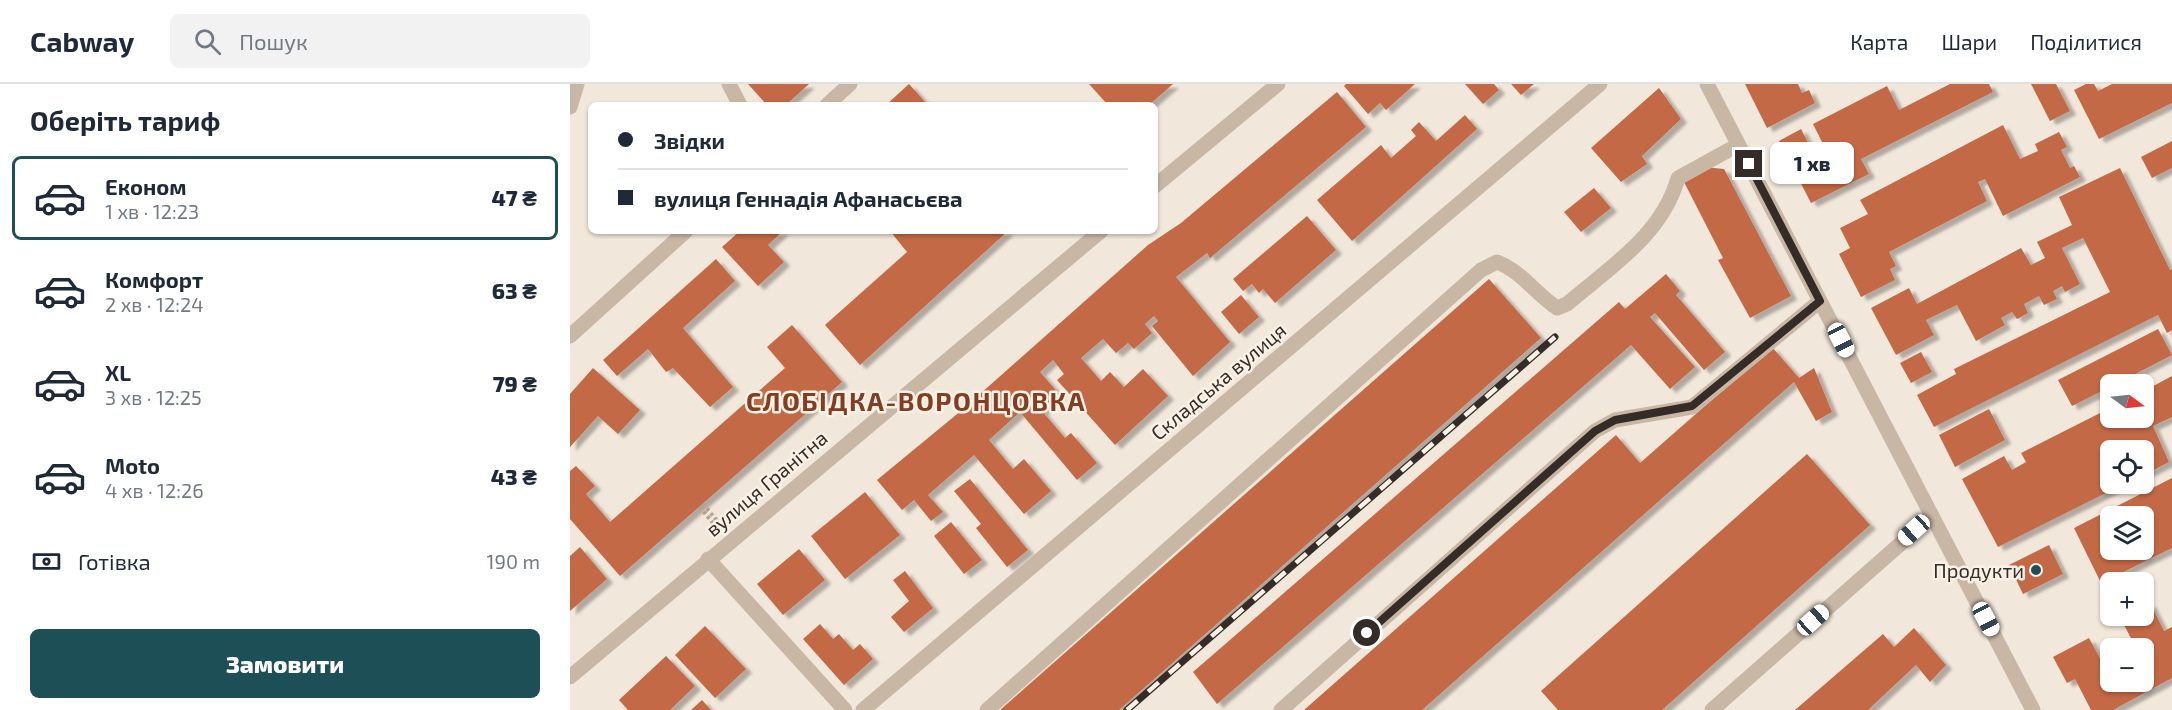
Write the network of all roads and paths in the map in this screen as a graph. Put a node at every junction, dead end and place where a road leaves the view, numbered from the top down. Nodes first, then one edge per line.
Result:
1 (577, 84) edge
2 (729, 84) edge
3 (850, 84) edge
4 (1278, 84) edge
5 (1600, 84) edge
6 (1707, 84) edge
7 (738, 102) edge
8 (829, 102) edge
9 (570, 107) edge
10 (1738, 145) junction
11 (1158, 184) edge
12 (683, 234) edge
13 (1097, 234) edge
14 (1820, 301) junction
15 (570, 336) edge
16 (701, 505) dead end
17 (1932, 516) junction
18 (718, 525) dead end
19 (708, 559) junction
20 (570, 677) edge
21 (2028, 707) edge
22 (845, 710) edge
23 (863, 710) edge
24 (987, 710) edge
25 (1281, 710) edge
26 (1712, 710) edge

1 - 9 street
2 - 7 street
3 - 8 street
4 - 11 street
5 - 23 street, Складська вулиця
6 - 10 street
10 - 14 street
10 - 24 street
12 - 15 street
13 - 19 street, вулиця Гранітна
14 - 17 street
14 - 25 street
16 - 18 path
17 - 21 street
17 - 26 street
19 - 20 street, вулиця Гранітна
19 - 22 street

